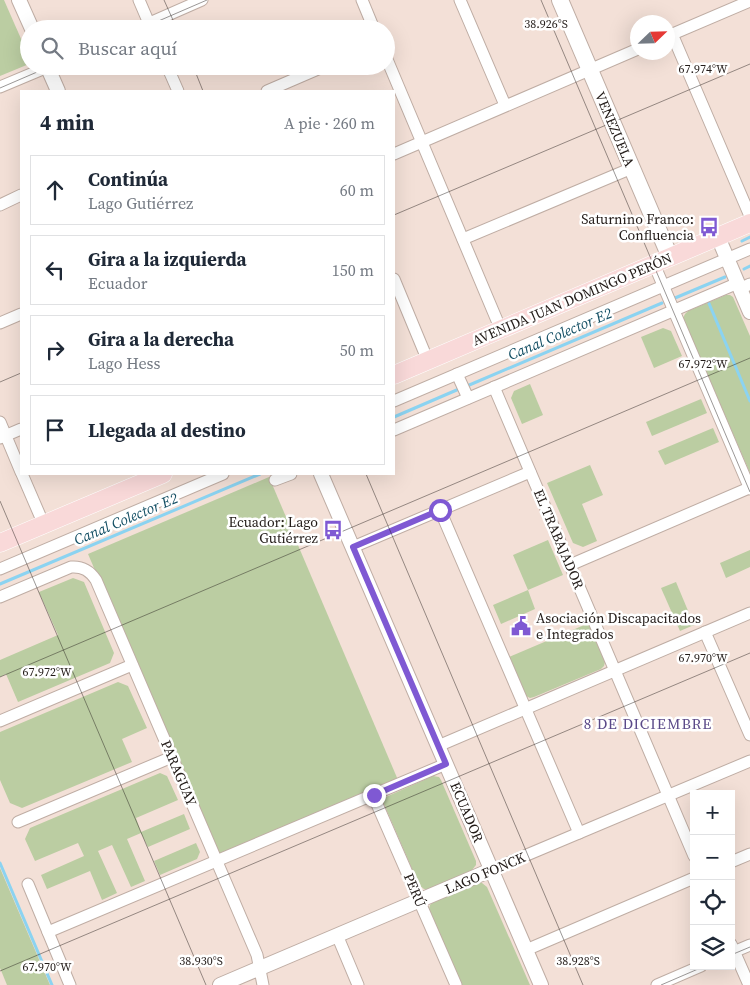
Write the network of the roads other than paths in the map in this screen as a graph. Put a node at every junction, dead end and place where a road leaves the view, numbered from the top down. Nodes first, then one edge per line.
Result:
1 (19, 0) edge
2 (139, 0) edge
3 (202, 0) edge
4 (362, 0) edge
5 (460, 0) edge
6 (560, 0) edge
7 (750, 1) edge
8 (28, 20) edge
9 (147, 20) edge
10 (162, 20) edge
11 (370, 20) edge
12 (675, 33) edge
13 (675, 46) edge
14 (630, 52) edge
15 (590, 69) junction
16 (29, 75) edge
17 (52, 75) edge
18 (171, 75) edge
19 (304, 75) edge
20 (394, 75) edge
21 (0, 87) edge
22 (58, 90) edge
23 (178, 90) edge
24 (269, 90) edge
25 (506, 106) junction
26 (422, 142) junction
27 (395, 154) edge
28 (632, 168) junction
29 (20, 195) edge
30 (0, 205) edge
31 (750, 216) edge
32 (750, 223) edge
33 (718, 237) junction
34 (462, 239) junction
35 (750, 249) edge
36 (727, 259) junction
37 (662, 261) junction
38 (395, 281) edge
39 (663, 286) junction
40 (743, 286) edge
41 (674, 311) junction
42 (750, 312) edge
43 (20, 314) edge
44 (0, 323) edge
45 (501, 330) junction
46 (428, 361) junction
47 (457, 374) junction
48 (395, 375) edge
49 (494, 387) junction
50 (468, 398) junction
51 (395, 401) edge
52 (0, 422) edge
53 (20, 428) edge
54 (395, 430) edge
55 (3, 436) edge
56 (20, 469) edge
57 (530, 472) junction
58 (23, 475) edge
59 (161, 475) edge
60 (221, 475) edge
61 (288, 475) edge
62 (321, 475) edge
63 (275, 480) dead end
64 (750, 489) edge
65 (440, 510) junction
66 (44, 525) junction
67 (0, 543) edge
68 (353, 547) junction
69 (570, 565) junction
70 (0, 569) edge
71 (0, 597) edge
72 (750, 613) edge
73 (705, 632) junction
74 (132, 665) junction
75 (615, 671) junction
76 (526, 709) junction
77 (0, 721) edge
78 (750, 735) edge
79 (438, 746) junction
80 (172, 756) junction
81 (750, 761) edge
82 (446, 764) junction
83 (374, 795) junction
84 (668, 796) junction
85 (18, 822) dead end
86 (579, 833) junction
87 (690, 847) edge
88 (750, 854) edge
89 (735, 860) edge
90 (216, 861) junction
91 (491, 870) junction
92 (690, 880) edge
93 (28, 884) dead end
94 (419, 900) junction
95 (48, 932) junction
96 (337, 935) junction
97 (750, 945) edge
98 (735, 949) edge
99 (526, 950) junction
100 (735, 956) edge
101 (259, 968) junction
102 (692, 970) edge
103 (70, 985) edge
104 (220, 985) edge
105 (263, 985) edge
106 (358, 985) edge
107 (456, 985) edge
108 (541, 985) edge
109 (657, 985) edge
110 (749, 985) edge

1 - 8 street
2 - 9 street
3 - 10 street
4 - 11 street
5 - 25 street
6 - 15 main road, VENEZUELA
7 - 12 street
13 - 31 street
14 - 15 street
15 - 25 street
15 - 28 main road, VENEZUELA
16 - 21 street
17 - 22 street
18 - 23 street
19 - 24 street
20 - 26 street
25 - 26 street
26 - 27 street
26 - 34 street
28 - 34 street
28 - 37 main road, VENEZUELA
29 - 30 street
32 - 33 main road, AVENIDA JUAN DOMINGO PERÓN
33 - 36 street
33 - 37 main road, AVENIDA JUAN DOMINGO PERÓN
34 - 45 street
35 - 36 street
36 - 39 street
36 - 40 street
37 - 39 street
37 - 45 main road, AVENIDA JUAN DOMINGO PERÓN
38 - 46 street
39 - 41 street
39 - 47 street
40 - 41 street
40 - 42 street
41 - 49 street
41 - 64 street
43 - 44 street
45 - 46 main road, AVENIDA JUAN DOMINGO PERÓN
46 - 48 main road, AVENIDA JUAN DOMINGO PERÓN
47 - 50 street
47 - 51 street
49 - 50 street
49 - 57 street, EL TRABAJADOR
50 - 54 street
52 - 55 street
53 - 55 street
55 - 56 street
57 - 65 street
57 - 69 street, EL TRABAJADOR
58 - 66 street
59 - 66 main road
60 - 70 street
61 - 63 street
62 - 68 street, ECUADOR
64 - 69 street
65 - 68 street
65 - 76 street
66 - 67 main road
68 - 79 street, ECUADOR
69 - 75 street, EL TRABAJADOR
71 - 74 street, PARAGUAY
72 - 73 street
73 - 75 street
73 - 78 street
74 - 77 street
74 - 80 street, PARAGUAY
75 - 76 street
75 - 84 street, EL TRABAJADOR
76 - 79 street
76 - 86 street
79 - 82 street, ECUADOR
80 - 85 street
80 - 90 street, PARAGUAY
81 - 84 street, LAGO FONCK
82 - 83 street
82 - 91 street, ECUADOR
83 - 90 street
83 - 94 street, PERÚ
84 - 86 street, LAGO FONCK
84 - 87 street, EL TRABAJADOR
86 - 91 street, LAGO FONCK
88 - 89 street
90 - 95 street
90 - 101 street, PARAGUAY
91 - 94 street, LAGO FONCK
91 - 99 street, ECUADOR
92 - 99 street
93 - 95 street
94 - 96 street, LAGO FONCK
94 - 107 street, PERÚ
95 - 103 street
96 - 101 street, LAGO FONCK
96 - 106 street
97 - 98 street
99 - 108 street, ECUADOR
100 - 110 street
101 - 104 street, LAGO FONCK
101 - 105 street, PARAGUAY
102 - 109 street

